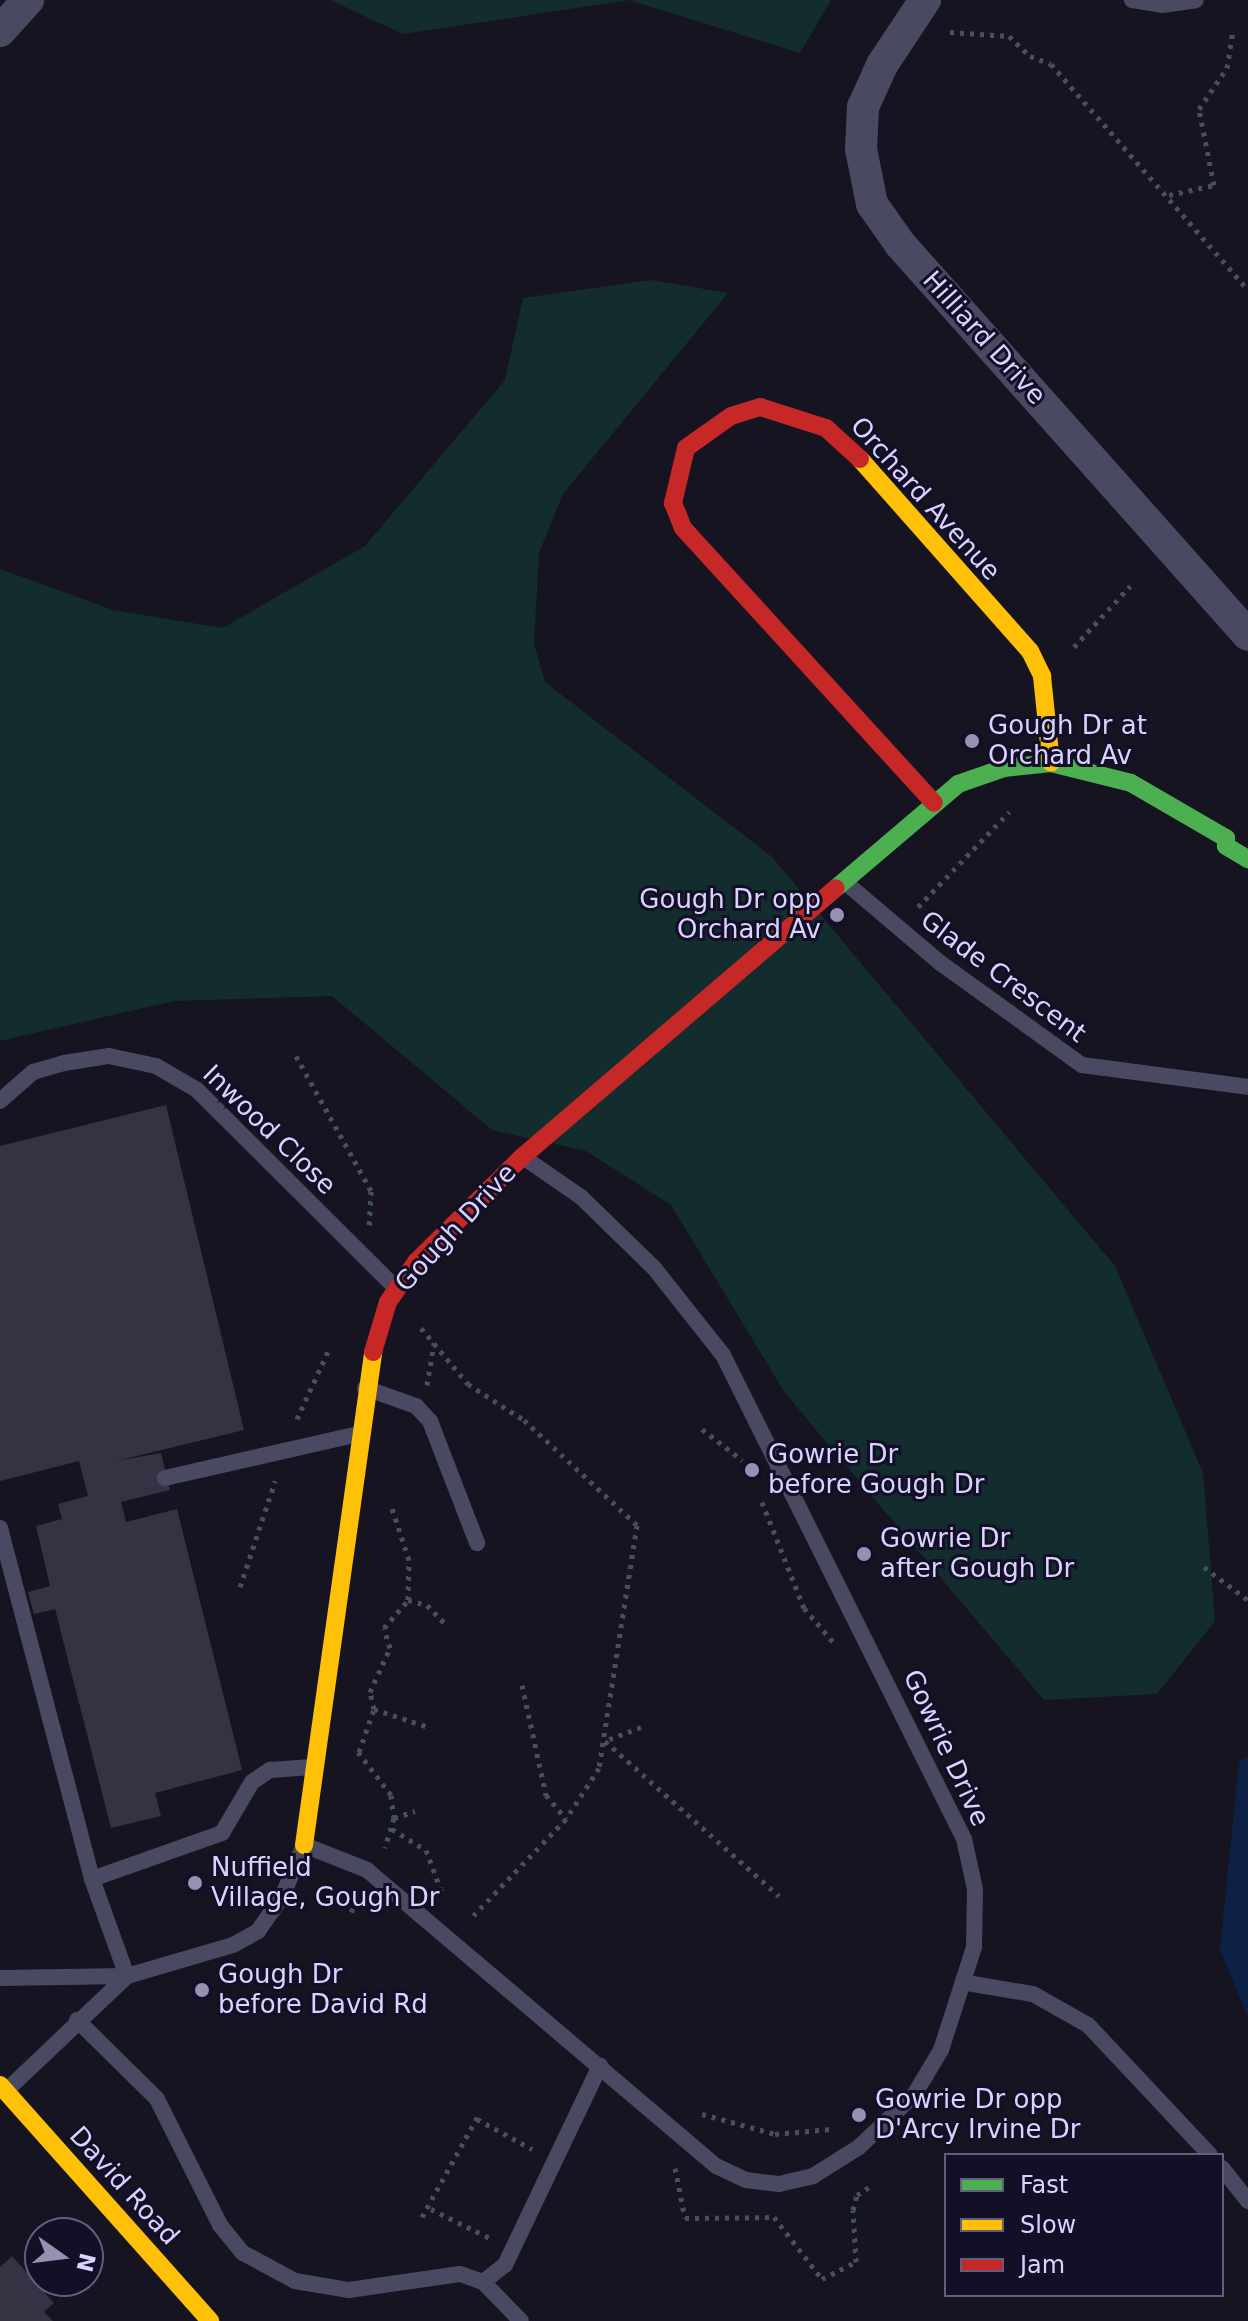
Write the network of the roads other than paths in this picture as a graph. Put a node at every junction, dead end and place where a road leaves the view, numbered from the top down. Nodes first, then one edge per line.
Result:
1 (28, 0) edge
2 (925, 0) edge
3 (1132, 0) edge
4 (1196, 0) edge
5 (0, 31) edge
6 (1248, 635) edge
7 (1051, 763) junction
8 (934, 803) junction
9 (1241, 842) edge
10 (842, 879) junction
11 (1248, 1087) edge
12 (0, 1101) edge
13 (522, 1157) junction
14 (397, 1289) junction
15 (364, 1388) junction
16 (358, 1434) junction
17 (165, 1478) dead end
18 (0, 1528) edge
19 (477, 1543) dead end
20 (317, 1768) junction
21 (304, 1845) junction
22 (92, 1879) junction
23 (127, 1976) junction
24 (0, 1978) edge
25 (967, 1983) junction
26 (77, 2020) junction
27 (600, 2066) junction
28 (3, 2088) edge
29 (0, 2117) edge
30 (1208, 2153) edge
31 (1224, 2171) edge
32 (1248, 2201) edge
33 (483, 2282) junction
34 (210, 2321) edge
35 (521, 2321) edge

1 - 5 street
2 - 6 street, Hilliard Drive
3 - 4 lane
7 - 8 street, Gough Drive
7 - 8 street, Orchard Avenue
7 - 9 street, Gough Drive
8 - 10 street, Gough Drive
10 - 11 lane, Glade Crescent
10 - 13 street, Gough Drive
12 - 14 lane, Inwood Close
13 - 14 street, Gough Drive
13 - 25 lane, Gowrie Drive
14 - 15 street, Gough Drive
15 - 16 street, Gough Drive
15 - 19 lane
16 - 17 lane
16 - 20 street, Gough Drive
18 - 22 lane
20 - 21 street, Gough Drive
20 - 22 lane
21 - 23 lane, Gough Drive
21 - 27 lane, Gowrie Drive
22 - 23 lane
23 - 24 lane
23 - 26 lane, Gough Drive
25 - 27 lane, Gowrie Drive
25 - 30 lane
26 - 28 lane, Gough Drive
26 - 33 lane
27 - 33 lane
28 - 29 lane
28 - 34 street, David Road
31 - 32 lane
33 - 35 lane

